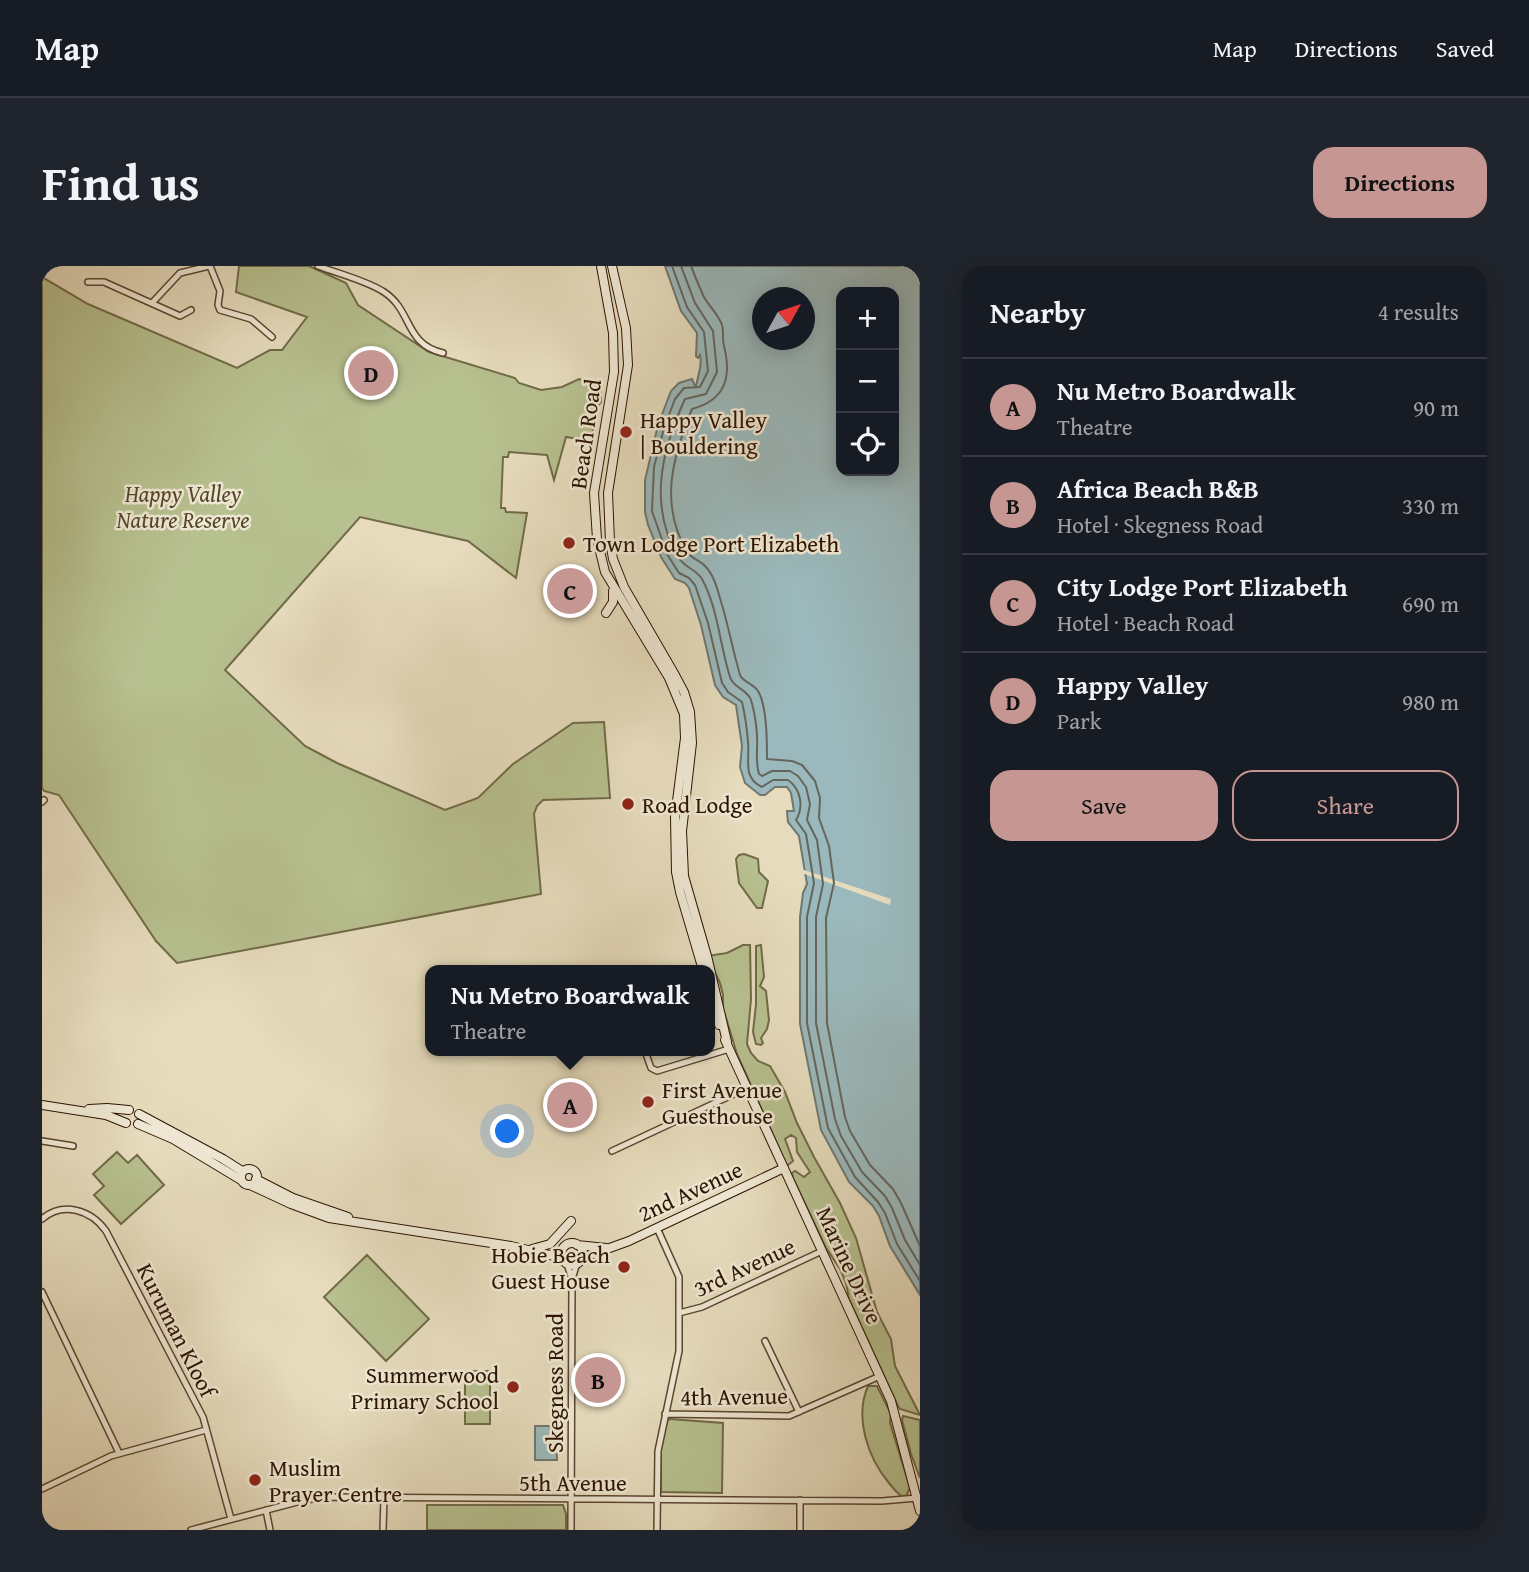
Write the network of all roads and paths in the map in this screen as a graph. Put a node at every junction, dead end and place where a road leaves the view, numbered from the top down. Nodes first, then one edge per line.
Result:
1 (209, 266) edge
2 (317, 266) edge
3 (601, 266) edge
4 (612, 266) edge
5 (88, 282) dead end
6 (152, 303) junction
7 (191, 310) dead end
8 (271, 337) dead end
9 (443, 353) dead end
10 (612, 584) junction
11 (627, 601) junction
12 (606, 613) dead end
13 (702, 965) edge
14 (707, 965) edge
15 (715, 994) edge
16 (715, 1009) edge
17 (728, 1045) junction
18 (715, 1050) edge
19 (647, 1056) edge
20 (698, 1056) edge
21 (747, 1088) junction
22 (42, 1105) edge
23 (76, 1110) junction
24 (129, 1110) junction
25 (139, 1114) junction
26 (126, 1123) junction
27 (138, 1124) junction
28 (42, 1141) edge
29 (74, 1146) dead end
30 (612, 1151) dead end
31 (262, 1164) dead end
32 (784, 1168) junction
33 (247, 1179) junction
34 (278, 1191) junction
35 (321, 1212) junction
36 (42, 1219) edge
37 (571, 1221) dead end
38 (657, 1228) junction
39 (576, 1244) junction
40 (612, 1247) junction
41 (532, 1250) junction
42 (822, 1251) junction
43 (563, 1257) junction
44 (579, 1261) junction
45 (572, 1279) junction
46 (42, 1293) edge
47 (679, 1313) junction
48 (765, 1341) dead end
49 (880, 1376) junction
50 (799, 1412) junction
51 (665, 1414) junction
52 (206, 1430) junction
53 (119, 1453) junction
54 (43, 1487) edge
55 (384, 1498) junction
56 (917, 1498) junction
57 (571, 1499) junction
58 (657, 1500) junction
59 (800, 1500) junction
60 (266, 1510) junction
61 (920, 1511) edge
62 (231, 1519) junction
63 (191, 1530) edge
64 (270, 1530) edge
65 (383, 1530) edge
66 (571, 1530) edge
67 (657, 1530) edge
68 (800, 1530) edge

1 - 6 street
1 - 8 street
2 - 9 street
3 - 10 main road, Beach Road
4 - 11 main road, Beach Road
5 - 6 street
6 - 7 street
10 - 11 main road, Beach Road
10 - 12 main road
11 - 13 main road
11 - 14 main road, Marine Drive
15 - 17 main road, Marine Drive
16 - 17 main road, Marine Drive
17 - 18 street
17 - 21 main road, Marine Drive
19 - 20 street
21 - 30 street
21 - 32 main road, Marine Drive
22 - 23 main road
23 - 24 main road
23 - 26 main road
24 - 25 main road
24 - 26 main road
25 - 27 main road
25 - 33 main road
26 - 27 main road
27 - 33 main road
28 - 29 street
31 - 34 main road
32 - 38 main road, 2nd Avenue
32 - 42 main road, Marine Drive
33 - 34 main road
33 - 35 main road
34 - 35 main road
35 - 41 main road
36 - 52 street, Kuruman Kloof
37 - 41 main road
38 - 40 main road, 2nd Avenue
38 - 47 street
39 - 40 main road, 2nd Avenue
39 - 43 main road
39 - 44 main road
40 - 44 main road, 2nd Avenue
41 - 43 main road
42 - 47 street, 3rd Avenue
42 - 49 main road, Marine Drive
43 - 44 main road
43 - 45 street, Skegness Road
44 - 45 street, Skegness Road
45 - 57 street, Skegness Road
46 - 53 street
47 - 51 street
48 - 50 street
49 - 50 street, 4th Avenue
49 - 56 main road, Marine Drive
50 - 51 street, 4th Avenue
51 - 58 street
52 - 53 street
52 - 62 street, Kuruman Kloof
53 - 54 street
55 - 57 street, 5th Avenue
55 - 60 street, 5th Avenue
55 - 65 street
56 - 59 street, 5th Avenue
56 - 61 main road, Marine Drive
57 - 58 street, 5th Avenue
57 - 66 street, Skegness Road
58 - 59 street, 5th Avenue
58 - 67 street
59 - 68 street
60 - 62 street, 5th Avenue
60 - 64 street
62 - 63 street, 5th Avenue

